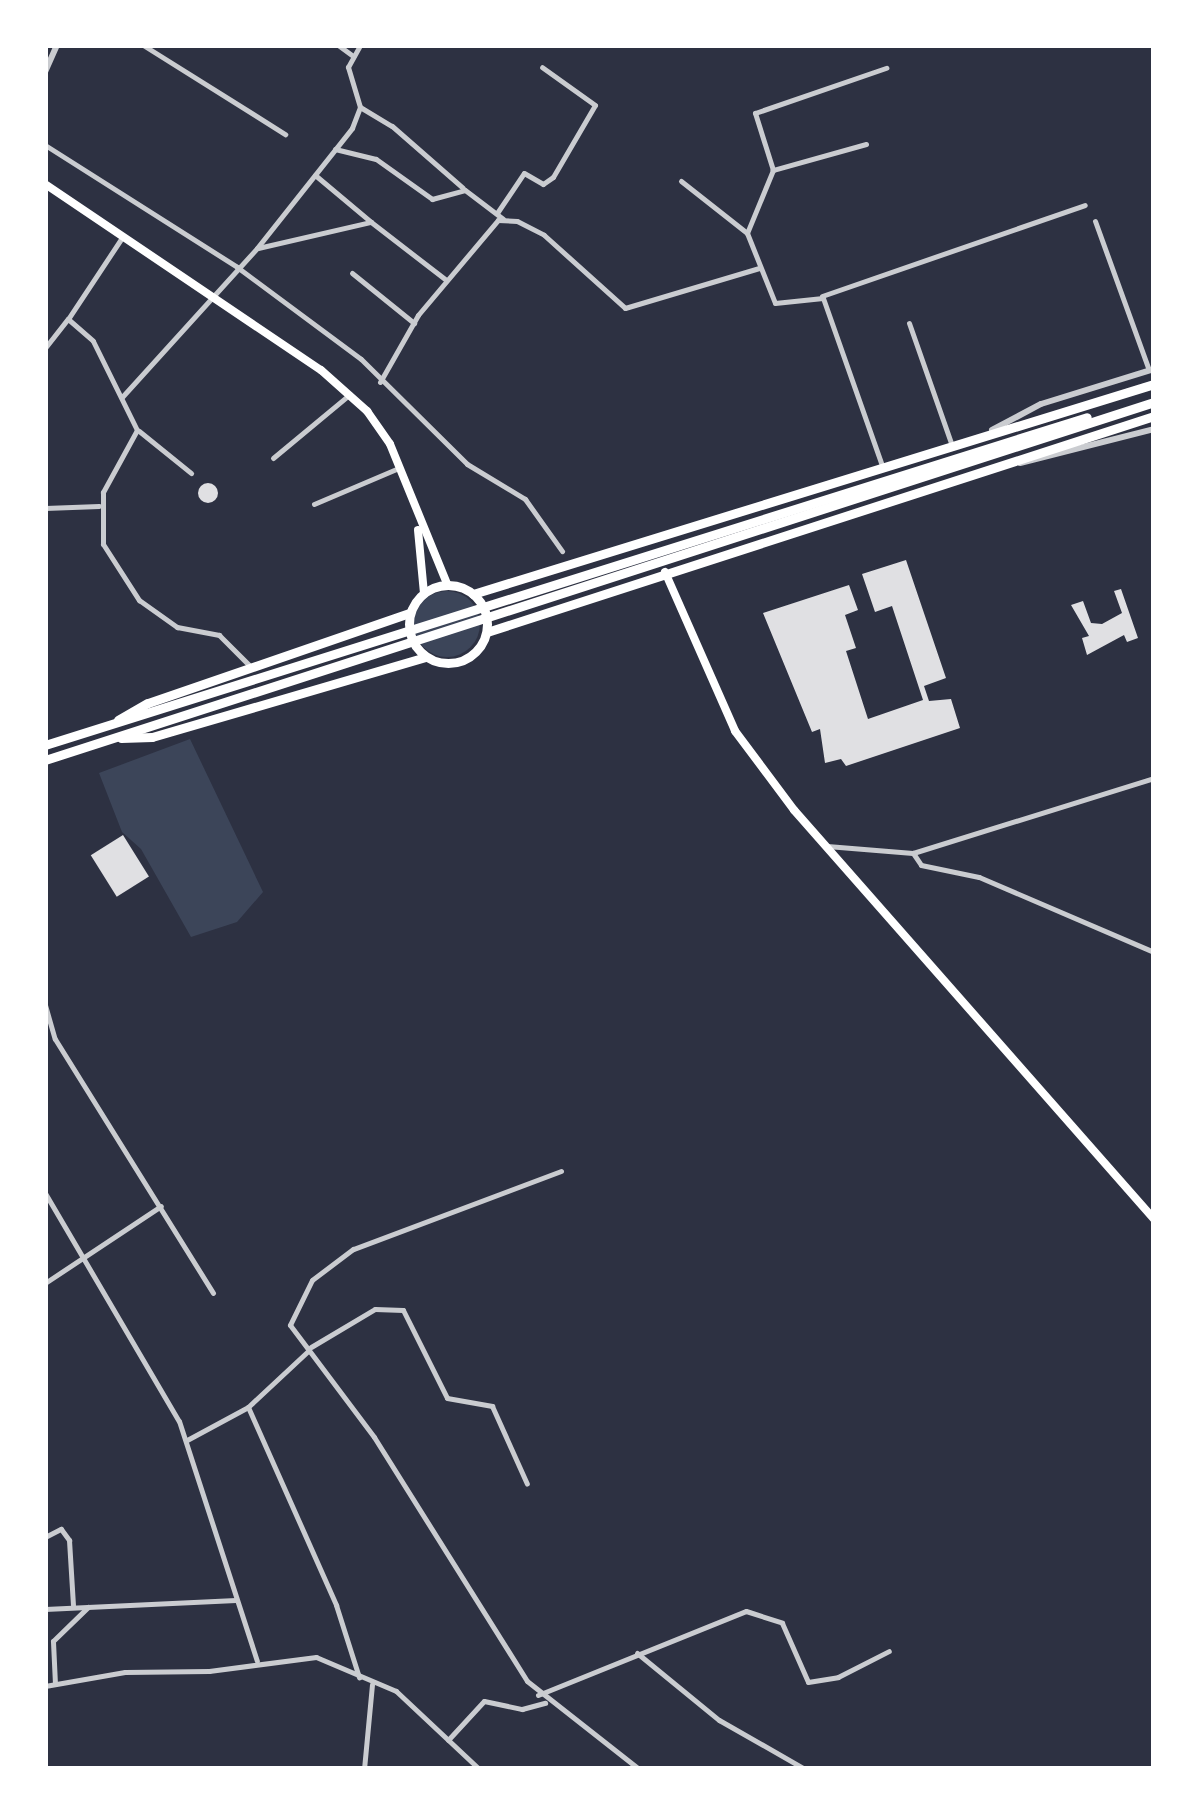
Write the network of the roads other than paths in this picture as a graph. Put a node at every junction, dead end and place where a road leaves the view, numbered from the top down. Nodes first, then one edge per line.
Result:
1 (57, 45) edge
2 (142, 45) edge
3 (338, 45) edge
4 (360, 45) edge
5 (353, 56) junction
6 (542, 67) dead end
7 (886, 68) dead end
8 (45, 72) edge
9 (360, 107) junction
10 (285, 134) dead end
11 (866, 144) dead end
12 (45, 145) edge
13 (335, 149) junction
14 (773, 170) junction
15 (315, 175) junction
16 (681, 180) dead end
17 (45, 184) edge
18 (465, 190) junction
19 (1086, 205) dead end
20 (497, 213) junction
21 (503, 219) junction
22 (1095, 221) dead end
23 (371, 222) junction
24 (746, 233) junction
25 (123, 236) junction
26 (257, 248) junction
27 (237, 267) junction
28 (759, 268) junction
29 (352, 273) dead end
30 (446, 280) junction
31 (209, 296) junction
32 (822, 296) junction
33 (68, 319) junction
34 (414, 323) junction
35 (910, 323) dead end
36 (45, 348) edge
37 (1152, 369) edge
38 (380, 382) junction
39 (1154, 384) edge
40 (350, 394) junction
41 (122, 398) junction
42 (1154, 399) edge
43 (1154, 416) edge
44 (1154, 429) edge
45 (137, 430) junction
46 (978, 438) junction
47 (952, 446) junction
48 (273, 458) dead end
49 (399, 468) junction
50 (988, 468) junction
51 (882, 469) junction
52 (191, 472) dead end
53 (314, 504) dead end
54 (99, 506) junction
55 (45, 508) edge
56 (418, 525) junction
57 (562, 551) dead end
58 (666, 572) junction
59 (447, 584) junction
60 (424, 592) junction
61 (473, 594) junction
62 (410, 613) junction
63 (487, 632) junction
64 (426, 657) junction
65 (252, 667) junction
66 (112, 724) junction
67 (119, 737) junction
68 (45, 745) edge
69 (45, 760) edge
70 (1154, 778) edge
71 (825, 846) junction
72 (913, 852) junction
73 (1154, 952) edge
74 (45, 1006) edge
75 (561, 1171) dead end
76 (45, 1193) edge
77 (161, 1206) junction
78 (1153, 1214) edge
79 (82, 1258) junction
80 (45, 1282) edge
81 (214, 1293) dead end
82 (309, 1350) junction
83 (248, 1407) junction
84 (187, 1440) junction
85 (526, 1484) dead end
86 (45, 1537) edge
87 (236, 1600) junction
88 (73, 1605) junction
89 (90, 1605) junction
90 (45, 1609) edge
91 (889, 1651) dead end
92 (638, 1653) junction
93 (257, 1661) junction
94 (359, 1677) junction
95 (55, 1684) junction
96 (372, 1684) junction
97 (45, 1686) edge
98 (538, 1695) junction
99 (547, 1702) junction
100 (448, 1740) junction
101 (364, 1769) edge
102 (479, 1769) edge
103 (639, 1769) edge
104 (805, 1769) edge

1 - 8 street
2 - 10 street
3 - 5 street
4 - 5 street
5 - 9 street
6 - 20 street
7 - 14 street
9 - 13 street
9 - 18 street
11 - 14 street
12 - 27 street
13 - 15 street
13 - 18 street
14 - 24 street
15 - 23 street
15 - 26 street
16 - 24 street
17 - 25 main road
18 - 20 street
19 - 32 street
20 - 21 street
21 - 28 street
21 - 30 street
22 - 37 street
23 - 26 street
23 - 30 street
24 - 28 street
25 - 31 main road
25 - 33 street
26 - 27 street
27 - 31 street
27 - 38 street
28 - 32 street
29 - 34 street
30 - 34 street
31 - 40 main road
31 - 41 street
32 - 51 street
33 - 36 street
33 - 41 street
34 - 38 street
35 - 47 street
37 - 46 street
38 - 57 street
39 - 46 highway
40 - 48 street
40 - 49 main road
41 - 45 street
42 - 66 highway
42 - 67 highway
43 - 50 highway
44 - 50 street
45 - 52 street
45 - 54 street
46 - 47 highway
47 - 51 highway
49 - 53 street
49 - 56 main road
50 - 58 highway
51 - 61 highway
54 - 55 street
54 - 65 street
56 - 59 main road
56 - 60 main road
58 - 63 highway
58 - 71 main road
59 - 60 highway
59 - 61 highway
60 - 62 highway
61 - 63 highway
62 - 64 highway
62 - 65 highway
63 - 64 highway
64 - 67 highway
65 - 66 highway
66 - 68 highway
67 - 69 highway
70 - 72 street
71 - 72 street
71 - 78 main road
72 - 73 street
74 - 77 street
75 - 82 street
76 - 79 street
77 - 79 street
77 - 81 street
79 - 80 street
79 - 84 street
82 - 83 street
82 - 85 street
82 - 98 street
83 - 84 street
83 - 94 street
84 - 87 street
86 - 88 street
87 - 89 street
87 - 93 street
88 - 89 street
88 - 90 street
89 - 95 street
91 - 92 street
92 - 98 street
92 - 104 street
93 - 94 street
93 - 95 street
94 - 96 street
95 - 97 street
96 - 100 street
96 - 101 street
98 - 99 street
99 - 100 street
99 - 103 street
100 - 102 street

